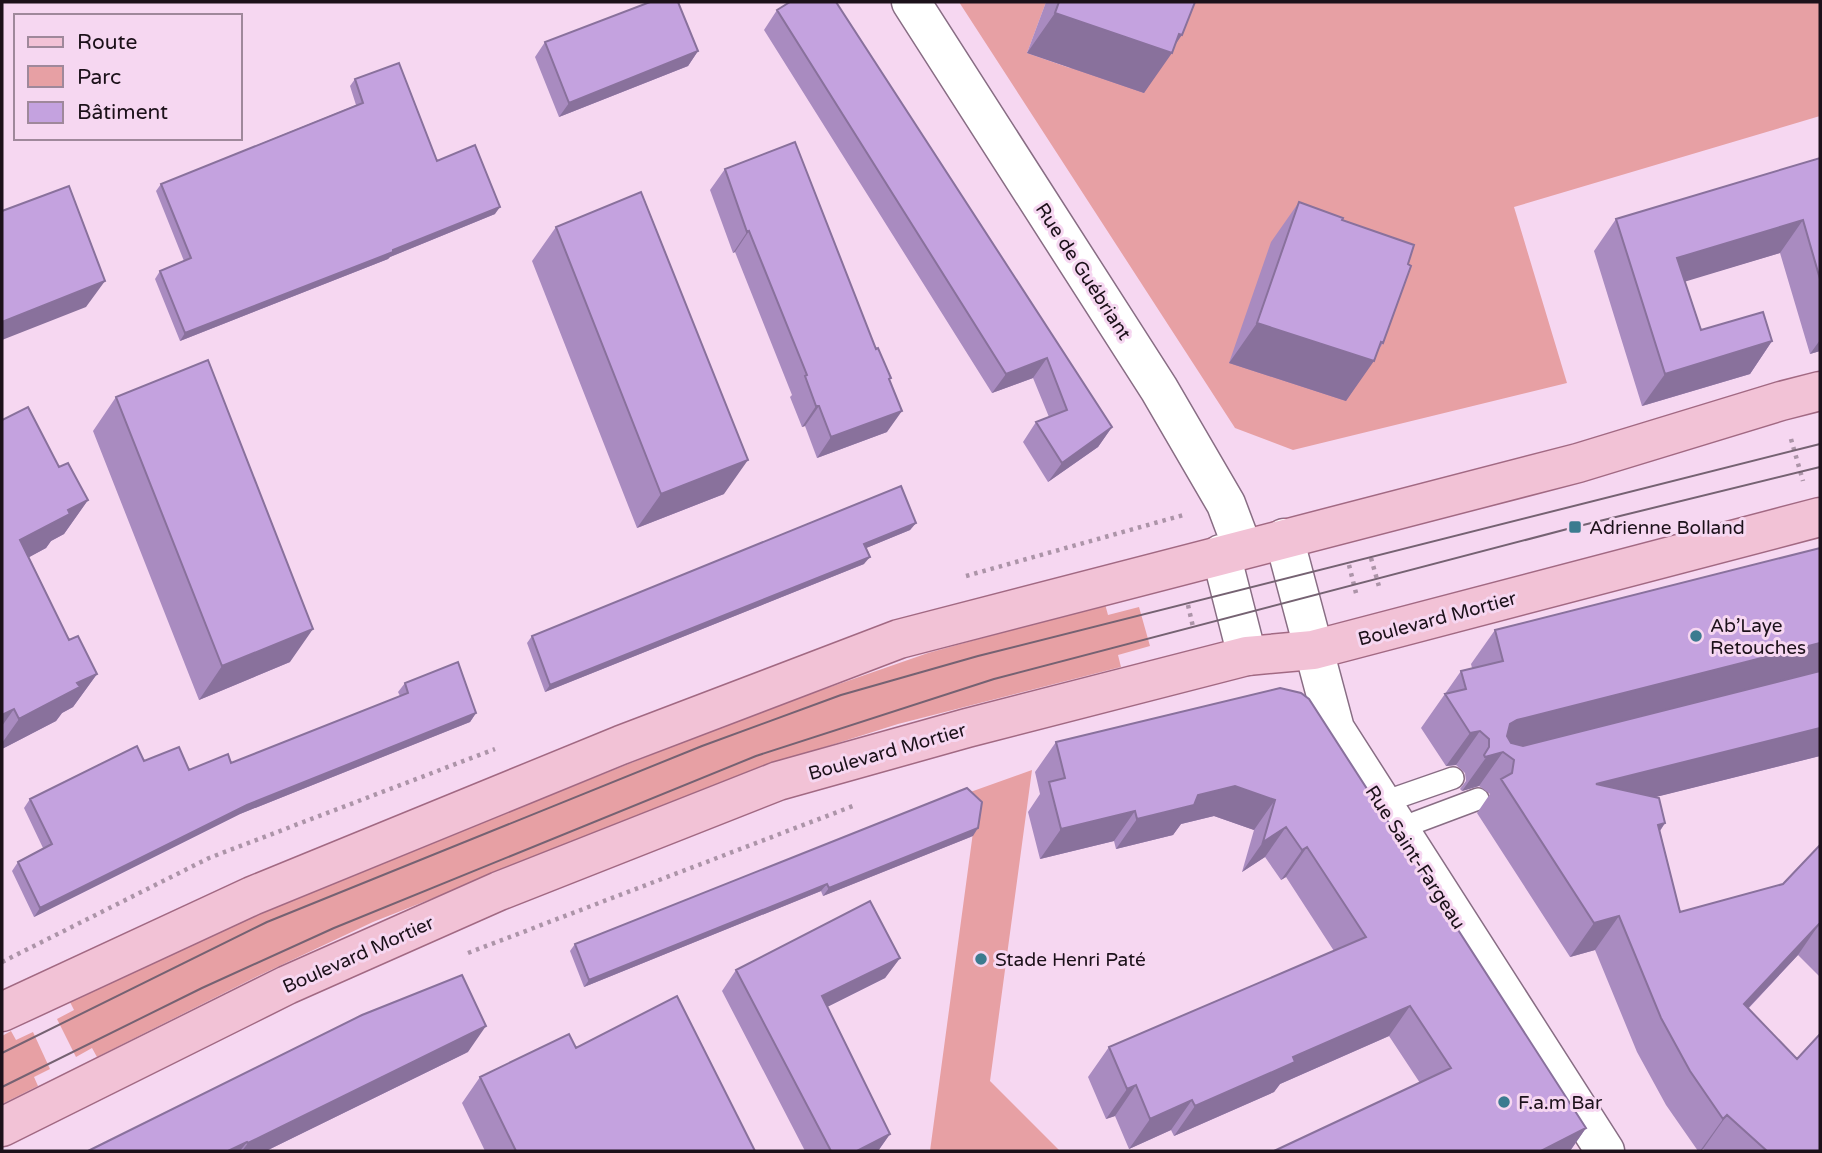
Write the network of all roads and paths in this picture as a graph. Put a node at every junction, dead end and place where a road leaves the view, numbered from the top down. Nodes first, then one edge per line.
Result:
1 (911, 2) edge
2 (1820, 391) edge
3 (1789, 432) dead end
4 (1813, 504) edge
5 (1284, 538) junction
6 (1369, 550) dead end
7 (1232, 551) junction
8 (1348, 563) dead end
9 (1380, 590) dead end
10 (1185, 594) dead end
11 (1360, 607) dead end
12 (1196, 638) dead end
13 (1314, 650) junction
14 (1247, 656) junction
15 (1453, 778) dead end
16 (1478, 799) dead end
17 (865, 801) dead end
18 (1390, 816) junction
19 (461, 956) dead end
20 (2, 1012) edge
21 (2, 1127) edge
22 (1605, 1151) edge

1 - 7 street, Rue de Guébriant
2 - 5 main road
3 - 4 path
4 - 13 main road, Boulevard Mortier
5 - 7 main road
5 - 13 street, Rue Saint-Fargeau
6 - 9 path
7 - 14 street, Rue de Guébriant
7 - 20 main road
8 - 11 path, Boulevard Mortier
10 - 12 path
13 - 14 main road, Boulevard Mortier
13 - 18 street, Rue Saint-Fargeau
14 - 21 main road, Boulevard Mortier
15 - 18 lane
16 - 18 lane
17 - 19 path
18 - 22 street, Rue Saint-Fargeau

